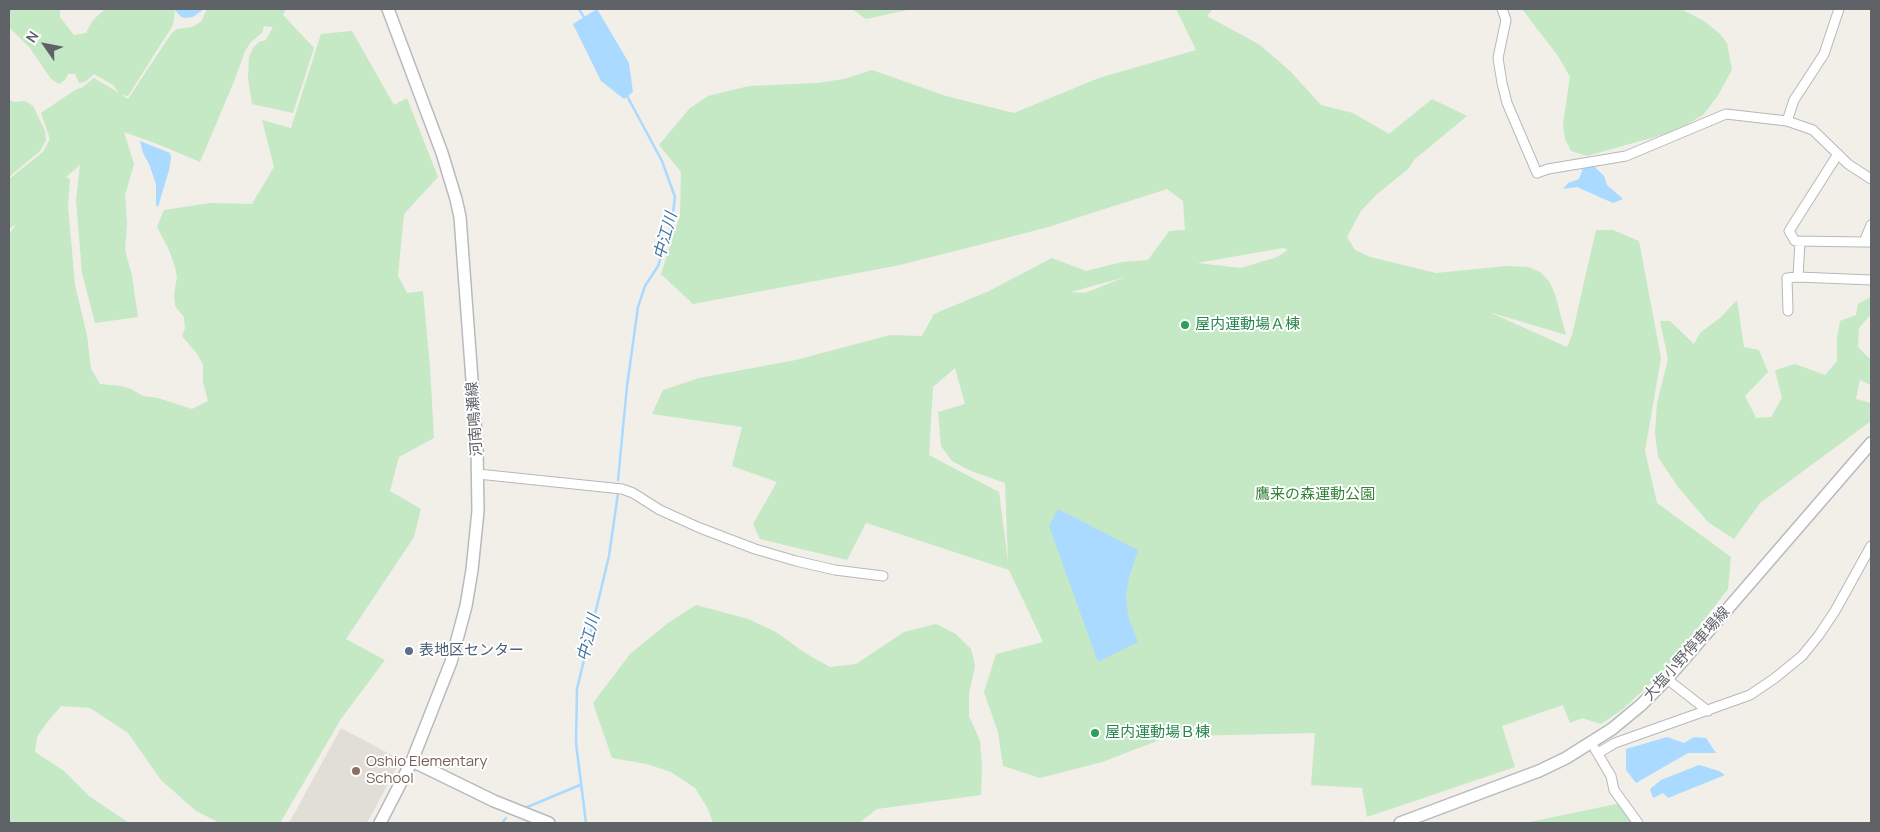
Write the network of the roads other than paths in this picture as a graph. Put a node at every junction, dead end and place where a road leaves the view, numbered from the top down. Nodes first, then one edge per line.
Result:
1 (388, 9) edge
2 (1502, 9) edge
3 (1838, 9) edge
4 (1787, 121) junction
5 (1838, 154) junction
6 (1871, 179) edge
7 (1871, 225) edge
8 (1800, 241) junction
9 (1867, 242) edge
10 (1798, 277) junction
11 (1871, 280) edge
12 (1788, 311) dead end
13 (1871, 442) edge
14 (478, 474) junction
15 (1871, 546) edge
16 (883, 576) dead end
17 (1667, 679) junction
18 (1708, 711) junction
19 (1591, 743) junction
20 (1598, 754) junction
21 (412, 761) junction
22 (380, 823) edge
23 (549, 823) edge
24 (1400, 823) edge
25 (1638, 823) edge

1 - 14 main road, 河南鳴瀬線
2 - 4 street
3 - 4 street
4 - 5 street
5 - 6 street
5 - 8 street
7 - 9 street
8 - 9 street
8 - 10 street
10 - 11 street
10 - 12 street
13 - 17 main road, 大塩小野停車場線
14 - 16 street
14 - 21 main road, 河南鳴瀬線
15 - 18 street
17 - 18 street
17 - 19 main road, 大塩小野停車場線
18 - 20 street
19 - 20 street
19 - 24 main road, 大塩小野停車場線
20 - 25 street
21 - 22 main road, 河南鳴瀬線
21 - 23 main road

